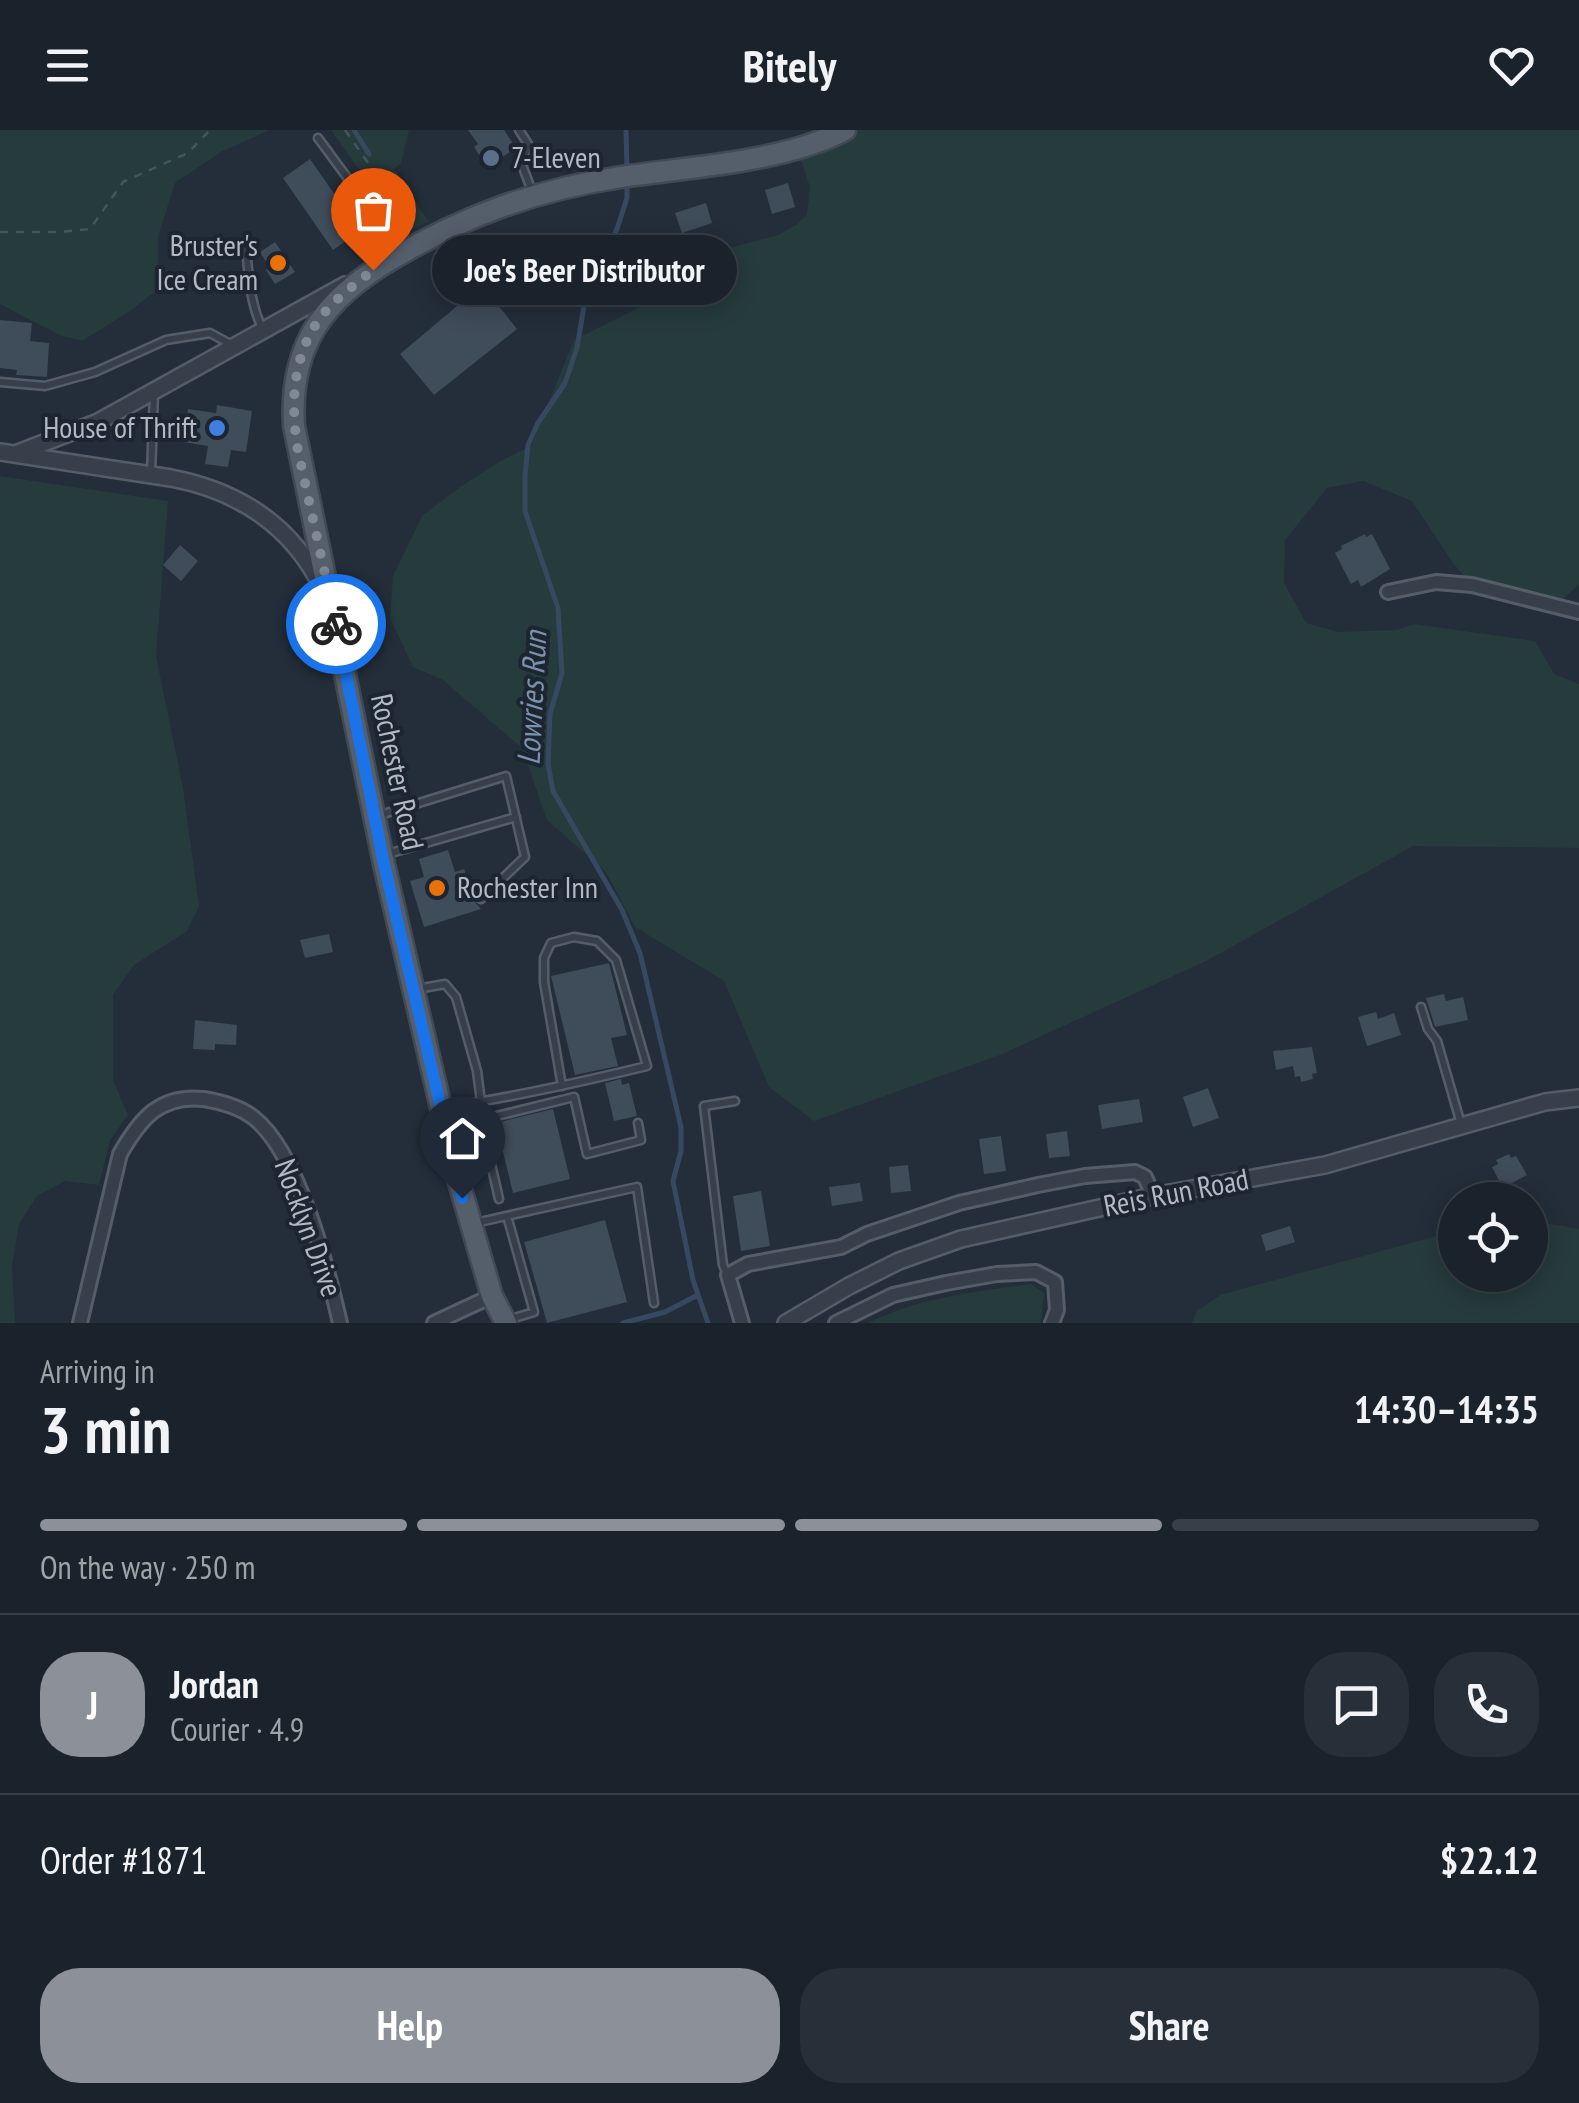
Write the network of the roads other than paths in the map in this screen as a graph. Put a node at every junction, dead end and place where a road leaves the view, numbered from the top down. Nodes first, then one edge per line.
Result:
1 (519, 130) edge
2 (845, 130) edge
3 (318, 138) dead end
4 (534, 195) junction
5 (246, 249) dead end
6 (402, 252) junction
7 (373, 270) junction
8 (264, 331) junction
9 (236, 346) junction
10 (0, 382) edge
11 (154, 392) junction
12 (8, 453) edge
13 (151, 476) junction
14 (1388, 592) dead end
15 (333, 611) junction
16 (1579, 612) edge
17 (375, 816) junction
18 (516, 818) junction
19 (383, 856) junction
20 (481, 899) dead end
21 (414, 990) junction
22 (1421, 1006) dead end
23 (562, 1086) junction
24 (1579, 1098) edge
25 (736, 1101) dead end
26 (481, 1102) junction
27 (443, 1118) junction
28 (481, 1120) junction
29 (638, 1123) dead end
30 (1461, 1125) junction
31 (1152, 1196) junction
32 (499, 1200) dead end
33 (507, 1216) junction
34 (469, 1225) junction
35 (728, 1275) junction
36 (492, 1296) junction
37 (654, 1303) dead end
38 (505, 1322) edge
39 (80, 1323) edge
40 (340, 1323) edge
41 (434, 1323) edge
42 (742, 1323) edge
43 (786, 1323) edge
44 (836, 1323) edge
45 (1052, 1323) edge

1 - 4 lane
2 - 4 main road
3 - 6 lane
4 - 6 main road
5 - 8 lane
6 - 7 main road
7 - 8 street
7 - 15 main road
8 - 9 street
9 - 10 lane
9 - 11 street
11 - 12 street
11 - 13 lane
12 - 13 street, Rochester Road
13 - 15 street, Rochester Road
14 - 16 street
15 - 17 main road, Rochester Road
17 - 18 lane
17 - 19 main road, Rochester Road
18 - 19 lane
18 - 20 lane
19 - 21 main road, Rochester Road
21 - 26 lane
21 - 27 main road, Rochester Road
22 - 30 lane
23 - 23 lane
23 - 26 lane
24 - 30 street, Reis Run Road
25 - 35 lane
26 - 27 lane
27 - 28 lane
27 - 34 main road, Rochester Road
28 - 29 lane
28 - 32 lane
30 - 31 street, Reis Run Road
31 - 35 street
31 - 43 street, Reis Run Road
33 - 34 lane
33 - 37 lane
33 - 38 lane
34 - 36 main road, Rochester Road
35 - 42 street
36 - 38 main road, Rochester Road
36 - 41 street
39 - 40 street, Nocklyn Drive
44 - 45 street

